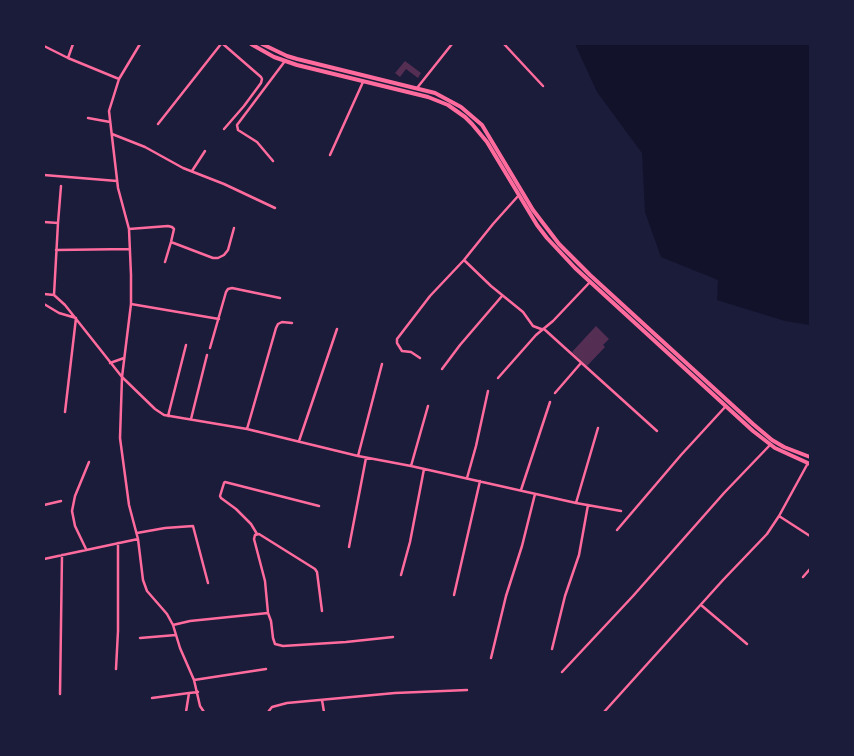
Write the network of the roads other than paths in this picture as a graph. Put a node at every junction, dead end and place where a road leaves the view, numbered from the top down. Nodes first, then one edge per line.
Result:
1 (74, 44) edge
2 (140, 44) edge
3 (222, 44) edge
4 (251, 44) edge
5 (262, 44) edge
6 (452, 44) edge
7 (504, 44) edge
8 (44, 46) edge
9 (68, 58) junction
10 (285, 61) junction
11 (119, 79) junction
12 (363, 81) junction
13 (543, 86) dead end
14 (417, 88) junction
15 (88, 118) dead end
16 (110, 122) junction
17 (158, 124) dead end
18 (224, 129) dead end
19 (112, 134) junction
20 (205, 151) dead end
21 (330, 155) dead end
22 (273, 161) dead end
23 (192, 171) junction
24 (44, 175) edge
25 (117, 181) junction
26 (61, 186) dead end
27 (519, 195) junction
28 (275, 208) dead end
29 (44, 222) edge
30 (58, 223) junction
31 (234, 228) dead end
32 (129, 229) junction
33 (171, 242) junction
34 (130, 249) junction
35 (56, 250) junction
36 (464, 260) junction
37 (165, 262) dead end
38 (590, 282) junction
39 (44, 294) edge
40 (54, 295) junction
41 (502, 296) junction
42 (280, 298) dead end
43 (44, 304) edge
44 (131, 304) junction
45 (76, 318) junction
46 (219, 319) junction
47 (292, 323) dead end
48 (337, 329) dead end
49 (544, 329) junction
50 (186, 344) dead end
51 (210, 348) dead end
52 (207, 355) dead end
53 (124, 358) junction
54 (420, 358) dead end
55 (110, 363) junction
56 (382, 364) dead end
57 (581, 364) junction
58 (442, 368) dead end
59 (122, 377) junction
60 (498, 378) dead end
61 (488, 391) dead end
62 (555, 393) dead end
63 (550, 402) dead end
64 (428, 406) dead end
65 (726, 406) junction
66 (65, 412) dead end
67 (168, 416) junction
68 (191, 420) junction
69 (598, 428) dead end
70 (247, 429) junction
71 (657, 431) dead end
72 (299, 441) junction
73 (770, 445) junction
74 (358, 456) junction
75 (810, 457) edge
76 (366, 458) junction
77 (89, 462) dead end
78 (809, 463) edge
79 (411, 466) junction
80 (424, 469) junction
81 (467, 478) junction
82 (480, 481) junction
83 (520, 490) junction
84 (535, 494) junction
85 (61, 501) dead end
86 (576, 503) junction
87 (44, 505) edge
88 (588, 505) junction
89 (319, 506) dead end
90 (621, 512) dead end
91 (779, 516) junction
92 (617, 530) dead end
93 (137, 533) junction
94 (257, 534) junction
95 (810, 536) edge
96 (138, 539) junction
97 (118, 543) junction
98 (349, 547) dead end
99 (86, 550) junction
100 (62, 555) junction
101 (44, 559) edge
102 (810, 569) edge
103 (401, 575) dead end
104 (803, 576) dead end
105 (208, 583) dead end
106 (454, 595) dead end
107 (701, 605) junction
108 (322, 611) dead end
109 (268, 613) junction
110 (173, 625) junction
111 (176, 635) junction
112 (393, 637) dead end
113 (140, 638) dead end
114 (747, 644) dead end
115 (552, 649) dead end
116 (491, 658) dead end
117 (116, 669) dead end
118 (266, 669) dead end
119 (562, 672) dead end
120 (194, 680) junction
121 (467, 690) dead end
122 (198, 692) junction
123 (189, 693) junction
124 (60, 694) dead end
125 (152, 698) dead end
126 (322, 700) junction
127 (186, 712) edge
128 (204, 712) edge
129 (268, 712) edge
130 (324, 712) edge
131 (604, 712) edge

1 - 9 street
2 - 11 street
3 - 17 street
3 - 18 street
4 - 10 main road
5 - 14 main road
6 - 14 street
7 - 13 street
8 - 9 street
9 - 11 street
10 - 12 main road
10 - 22 street
11 - 16 street
12 - 21 street
12 - 27 main road
14 - 75 main road
15 - 16 street
16 - 19 street
19 - 23 street
19 - 25 street
20 - 23 street
23 - 28 street
24 - 25 street
25 - 32 street
26 - 30 street
27 - 36 street
27 - 38 main road
29 - 30 street
30 - 35 street
31 - 33 street
32 - 33 street
32 - 34 street
33 - 37 street
34 - 35 street
34 - 44 street
35 - 40 street
36 - 41 street
36 - 54 street
38 - 49 street
38 - 65 main road
39 - 40 street
40 - 45 street
41 - 49 street
41 - 58 street
42 - 46 street
43 - 45 street
44 - 46 street
44 - 53 street
45 - 55 street
45 - 66 street
46 - 51 street
47 - 70 street
48 - 72 street
49 - 57 street
49 - 60 street
50 - 67 street
52 - 68 street
53 - 55 street
53 - 59 street
55 - 59 street
56 - 74 street
57 - 62 street
57 - 71 street
59 - 67 street
59 - 93 street
61 - 81 street
63 - 83 street
64 - 79 street
65 - 73 main road
65 - 92 street
67 - 68 street
68 - 70 street
69 - 86 street
70 - 72 street
72 - 74 street
73 - 78 main road
73 - 119 street
74 - 76 street
76 - 79 street
76 - 98 street
77 - 99 street
78 - 91 street
79 - 80 street
80 - 81 street
80 - 103 street
81 - 82 street
82 - 83 street
82 - 106 street
83 - 84 street
84 - 86 street
84 - 116 street
85 - 87 street
86 - 88 street
88 - 90 street
88 - 115 street
89 - 94 street
91 - 95 street
91 - 107 street
93 - 96 street
93 - 105 street
94 - 108 street
94 - 109 street
96 - 97 street
96 - 110 street
97 - 99 street
97 - 117 street
99 - 100 street
100 - 101 street
100 - 124 street
102 - 104 street
107 - 114 street
107 - 131 street
109 - 110 street
109 - 112 street
110 - 111 street
111 - 113 street
111 - 120 street
118 - 120 street
120 - 122 street
121 - 126 street
122 - 123 street
122 - 128 street
123 - 125 street
123 - 127 street
126 - 129 street
126 - 130 street

